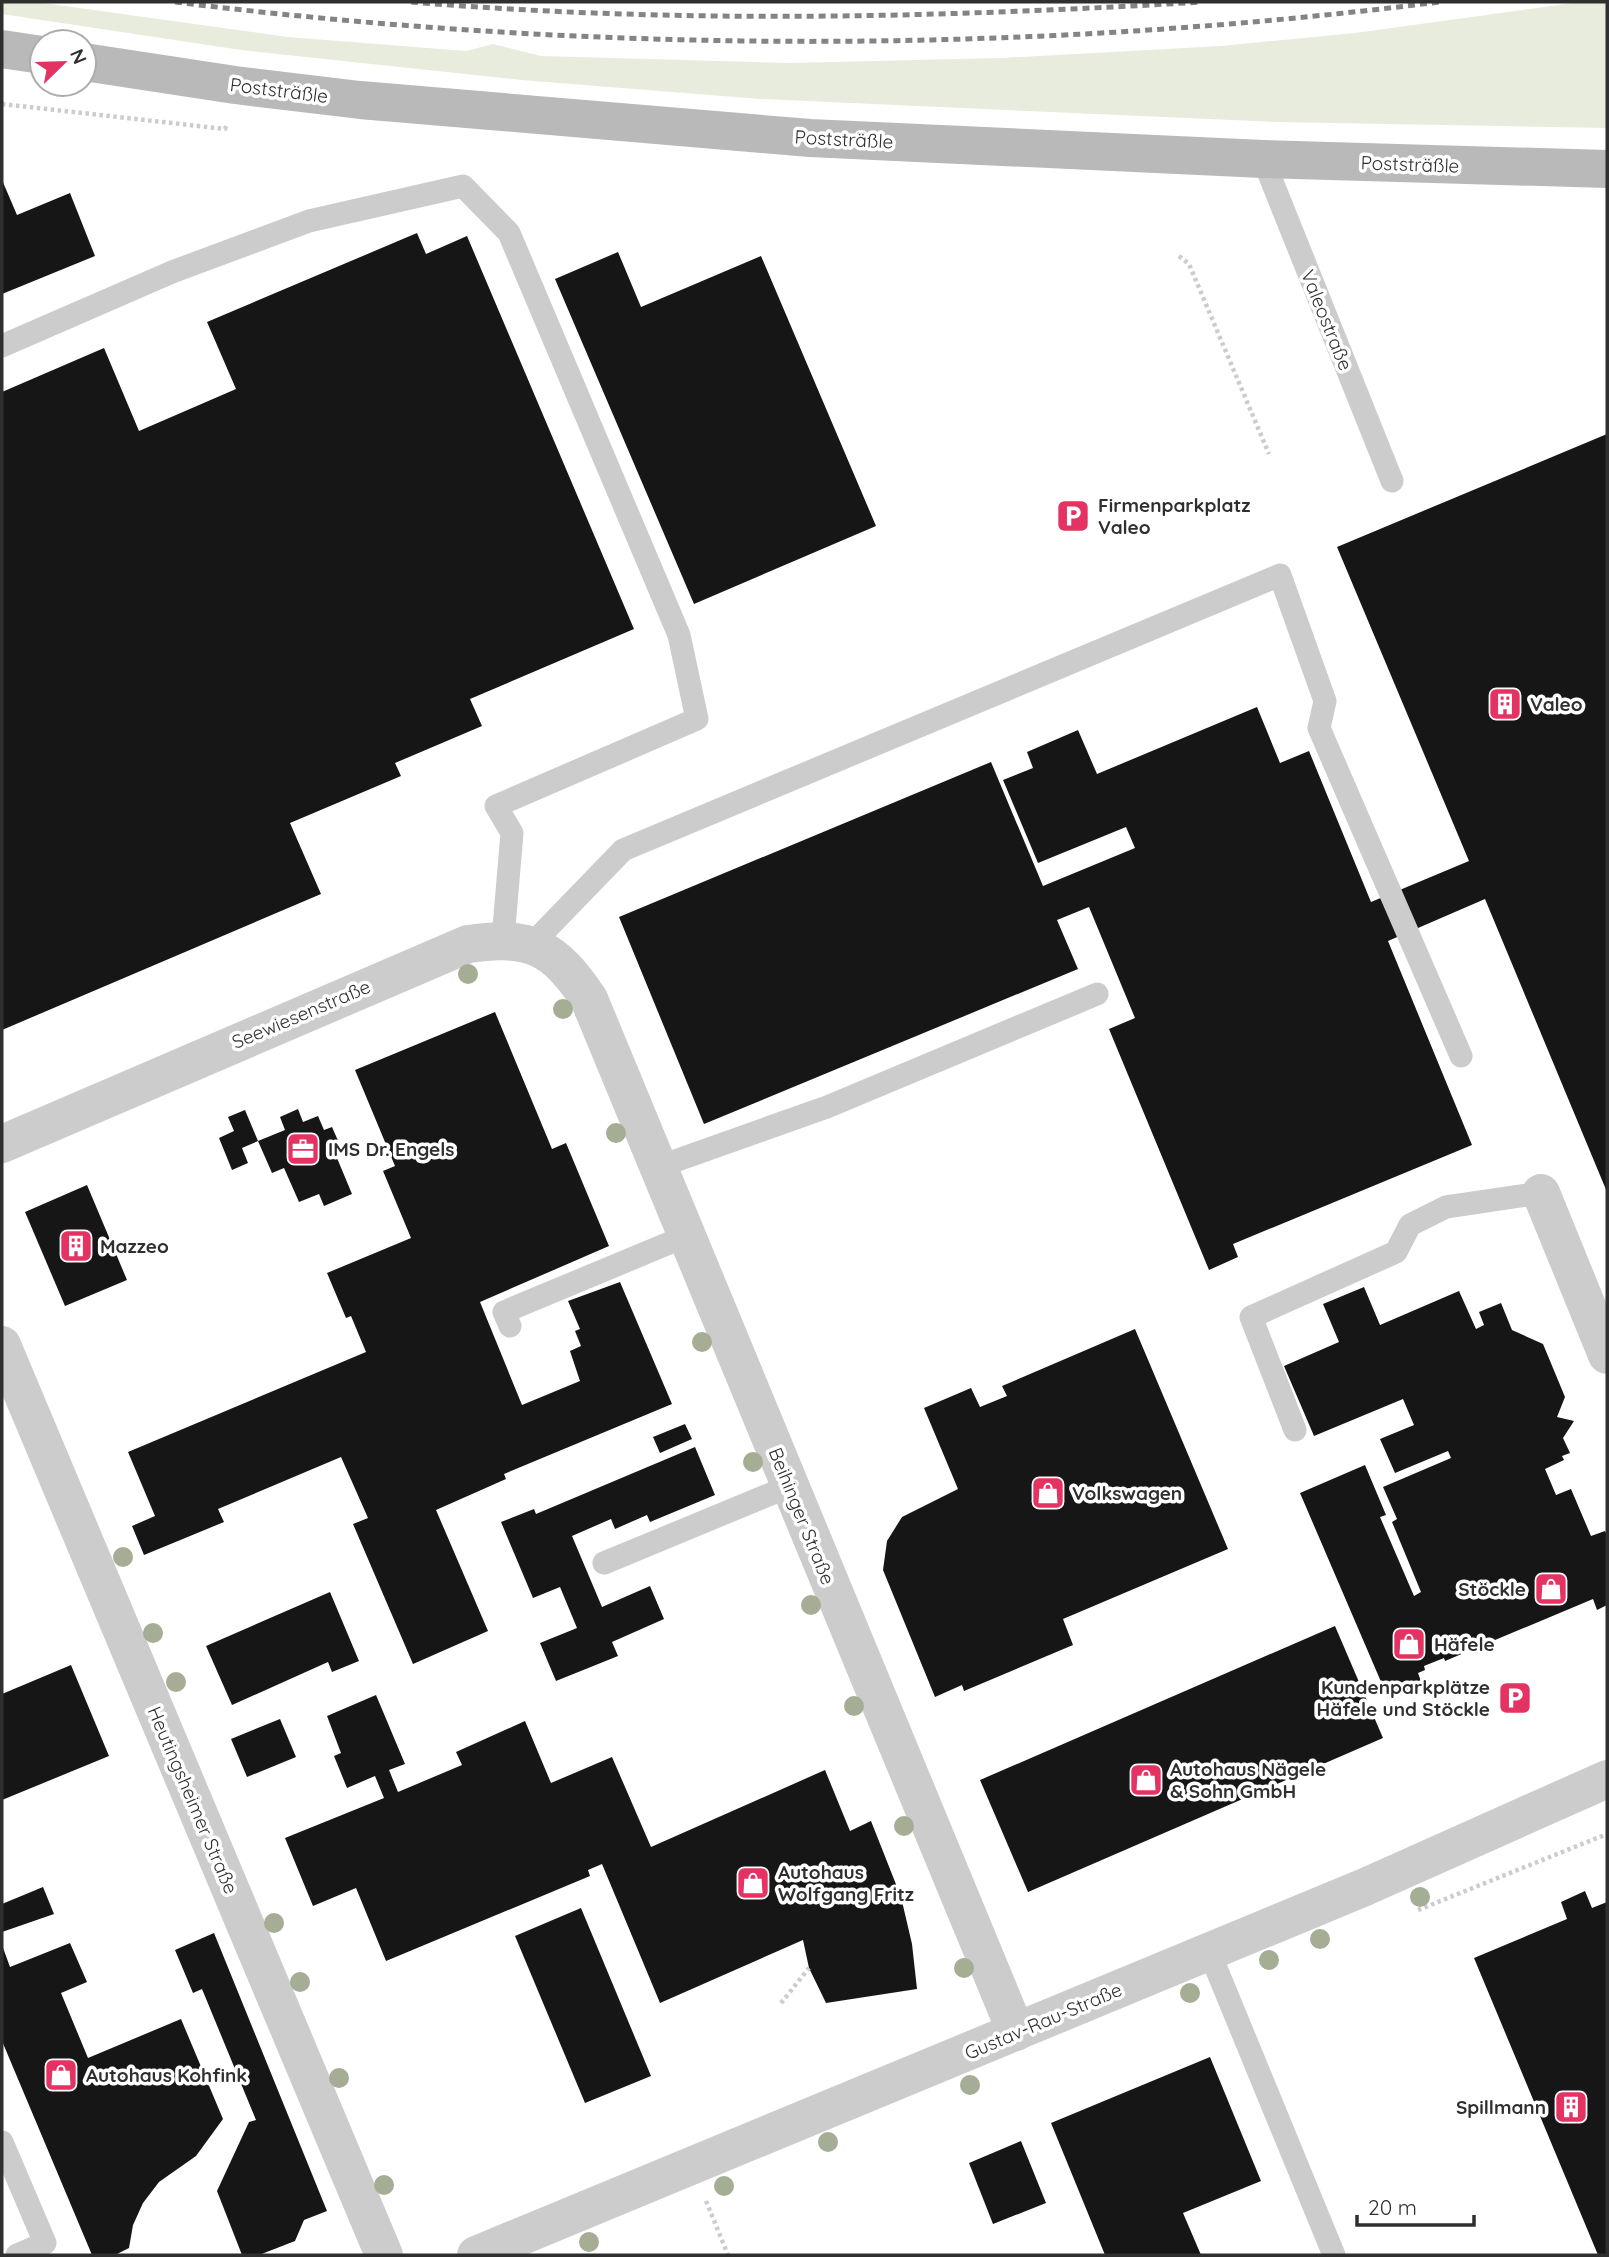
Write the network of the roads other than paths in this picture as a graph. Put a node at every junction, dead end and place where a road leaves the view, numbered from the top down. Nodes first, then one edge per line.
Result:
1 (2, 49) edge
2 (28, 53) edge
3 (98, 64) edge
4 (1263, 159) junction
5 (1607, 169) edge
6 (2, 346) edge
7 (1392, 481) dead end
8 (517, 942) junction
9 (1097, 994) dead end
10 (1461, 1056) dead end
11 (2, 1144) edge
12 (658, 1167) junction
13 (1541, 1194) joint
14 (686, 1236) junction
15 (510, 1326) dead end
16 (2, 1345) edge
17 (1607, 1355) edge
18 (1295, 1430) dead end
19 (790, 1486) junction
20 (604, 1563) dead end
21 (1607, 1779) edge
22 (1209, 1951) junction
23 (1016, 2032) junction
24 (2, 2142) edge
25 (486, 2253) edge
26 (17, 2255) edge
27 (384, 2255) edge
28 (1334, 2255) edge

1 - 2 main road
3 - 4 main road, Poststräßle
4 - 5 main road, Poststräßle
4 - 7 lane, Valeostraße
6 - 8 lane
8 - 10 lane
8 - 11 street, Seewiesenstraße
8 - 12 street, Beihinger Straße
9 - 12 lane
12 - 14 street, Beihinger Straße
13 - 17 street
13 - 18 lane
14 - 15 lane
14 - 19 street, Beihinger Straße
16 - 27 street, Heutingsheimer Straße
19 - 20 lane
19 - 23 street, Beihinger Straße
21 - 22 street, Gustav-Rau-Straße
22 - 23 street, Gustav-Rau-Straße
22 - 28 lane
23 - 25 street, Gustav-Rau-Straße
24 - 26 lane

